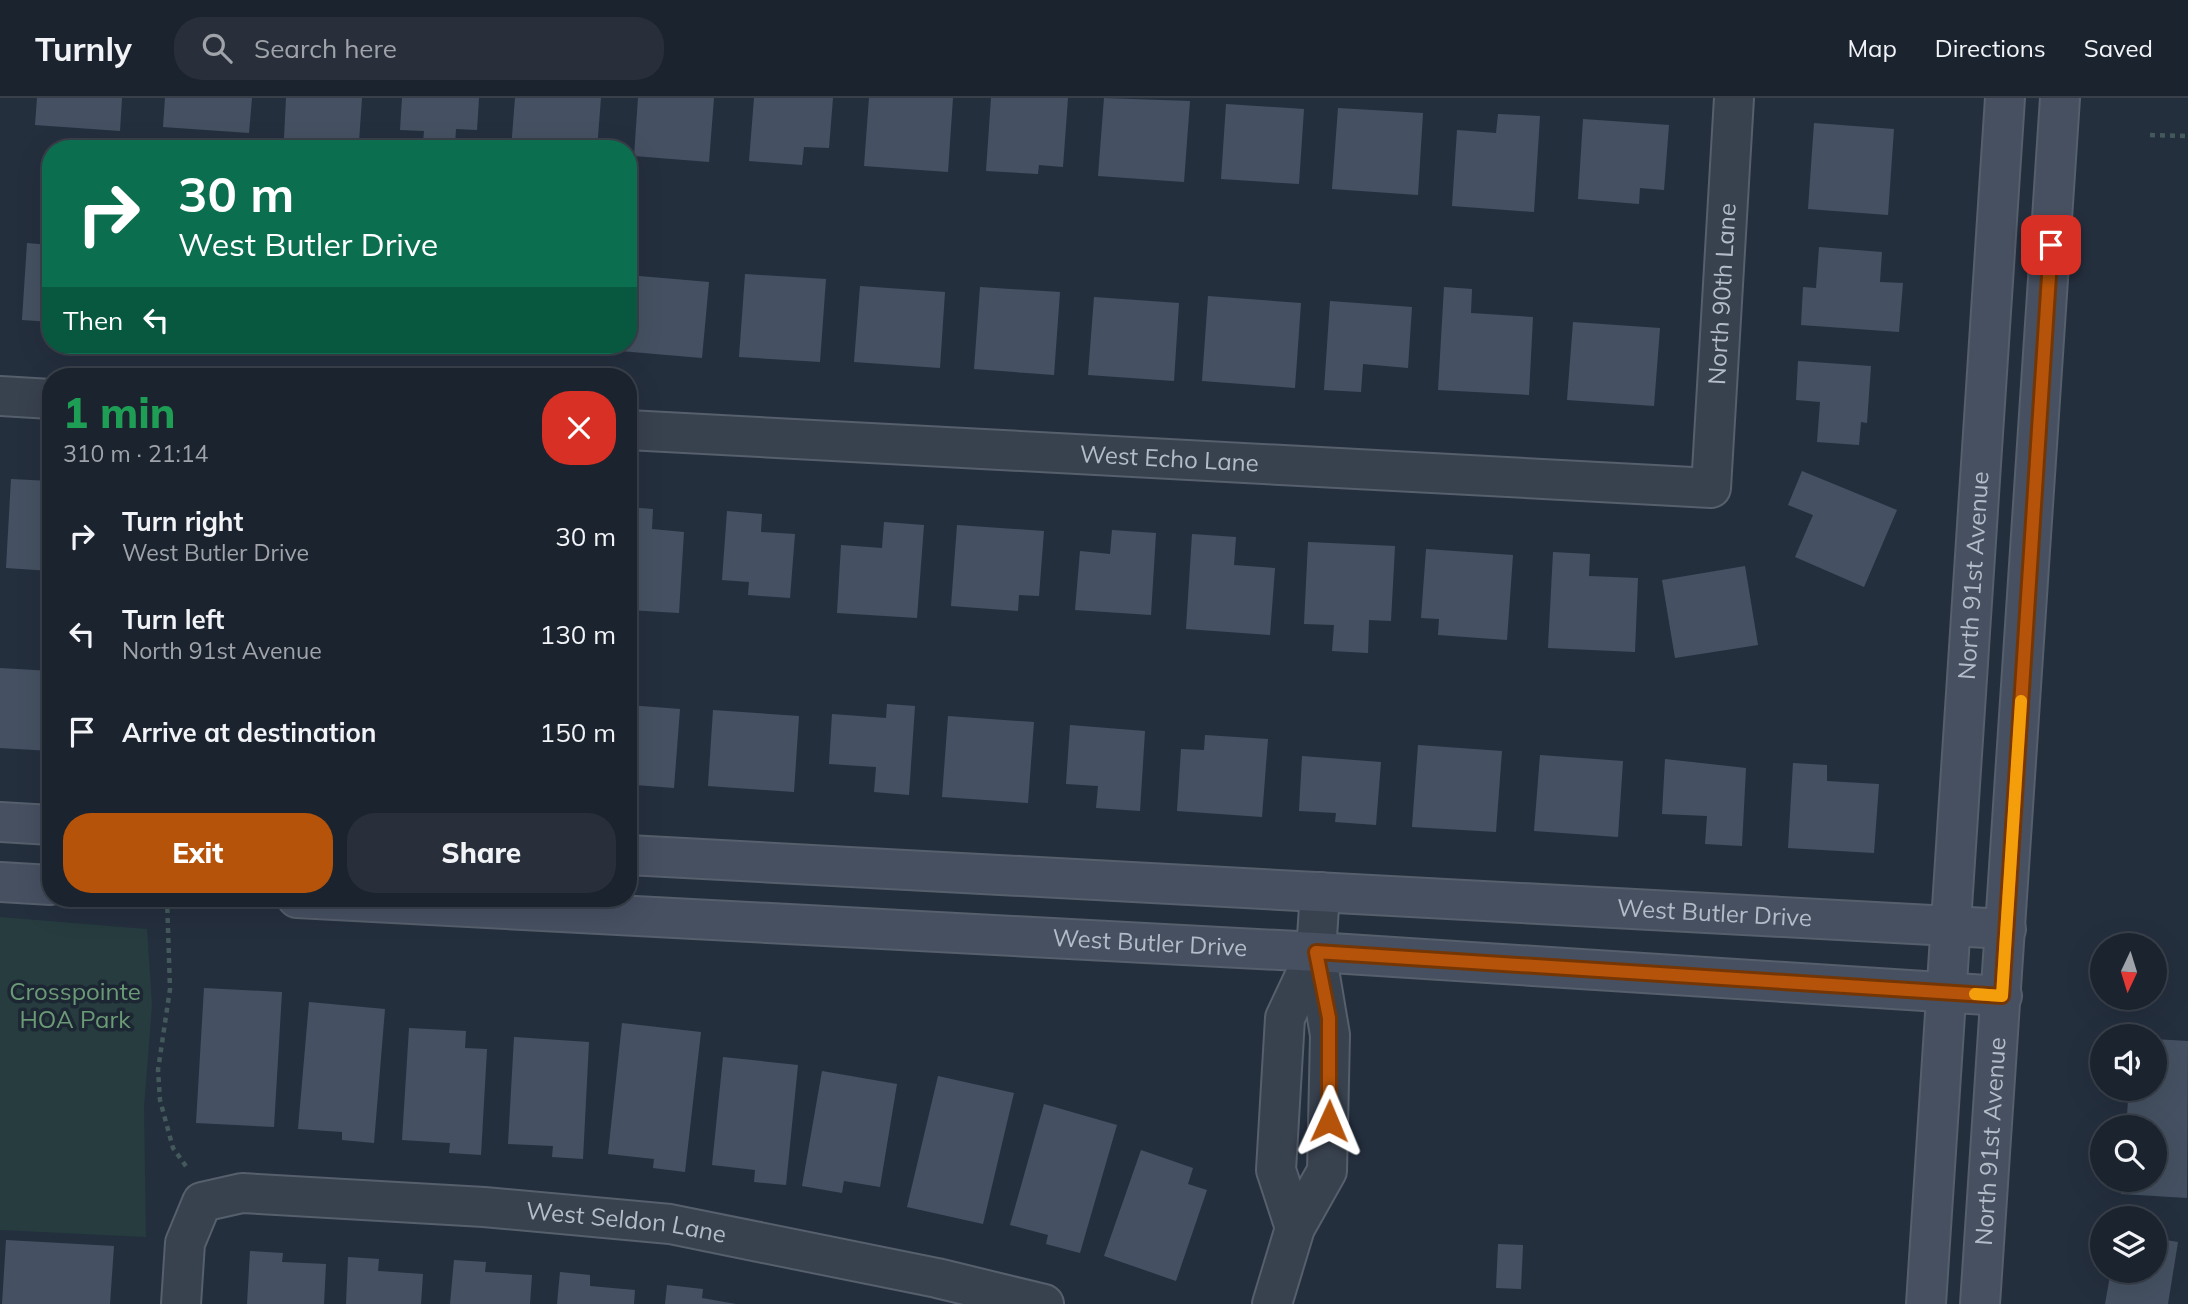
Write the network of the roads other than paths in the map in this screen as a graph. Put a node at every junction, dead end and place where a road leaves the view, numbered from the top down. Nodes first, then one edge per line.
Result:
1 (1734, 98) edge
2 (2005, 98) edge
3 (2060, 98) edge
4 (0, 396) edge
5 (42, 398) edge
6 (637, 430) edge
7 (1712, 488) joint
8 (0, 822) edge
9 (42, 824) edge
10 (637, 855) edge
11 (0, 882) edge
12 (42, 884) edge
13 (1320, 891) junction
14 (467, 907) edge
15 (1951, 926) junction
16 (2006, 929) junction
17 (1316, 952) junction
18 (1947, 992) junction
19 (2002, 996) junction
20 (1280, 1118) junction
21 (1329, 1121) junction
22 (1295, 1228) junction
23 (181, 1304) edge
24 (1044, 1304) edge
25 (1272, 1304) edge
26 (1926, 1304) edge
27 (1980, 1304) edge

1 - 7 street, North 90th Lane
2 - 15 street, North 91st Avenue
3 - 16 street, North 91st Avenue
4 - 5 street
6 - 7 street, West Echo Lane
8 - 9 street
10 - 13 street, West Butler Drive
11 - 12 street
13 - 15 street, West Butler Drive
13 - 17 street
14 - 17 street, West Butler Drive
15 - 16 street, West Butler Drive
15 - 18 street, North 91st Avenue
16 - 19 street, North 91st Avenue
17 - 18 street, West Butler Drive
17 - 20 street
17 - 21 street
18 - 19 street, West Butler Drive
18 - 26 street, North 91st Avenue
19 - 27 street, North 91st Avenue
20 - 21 street
20 - 22 street
21 - 22 street
22 - 25 street
23 - 24 street, West Seldon Lane

